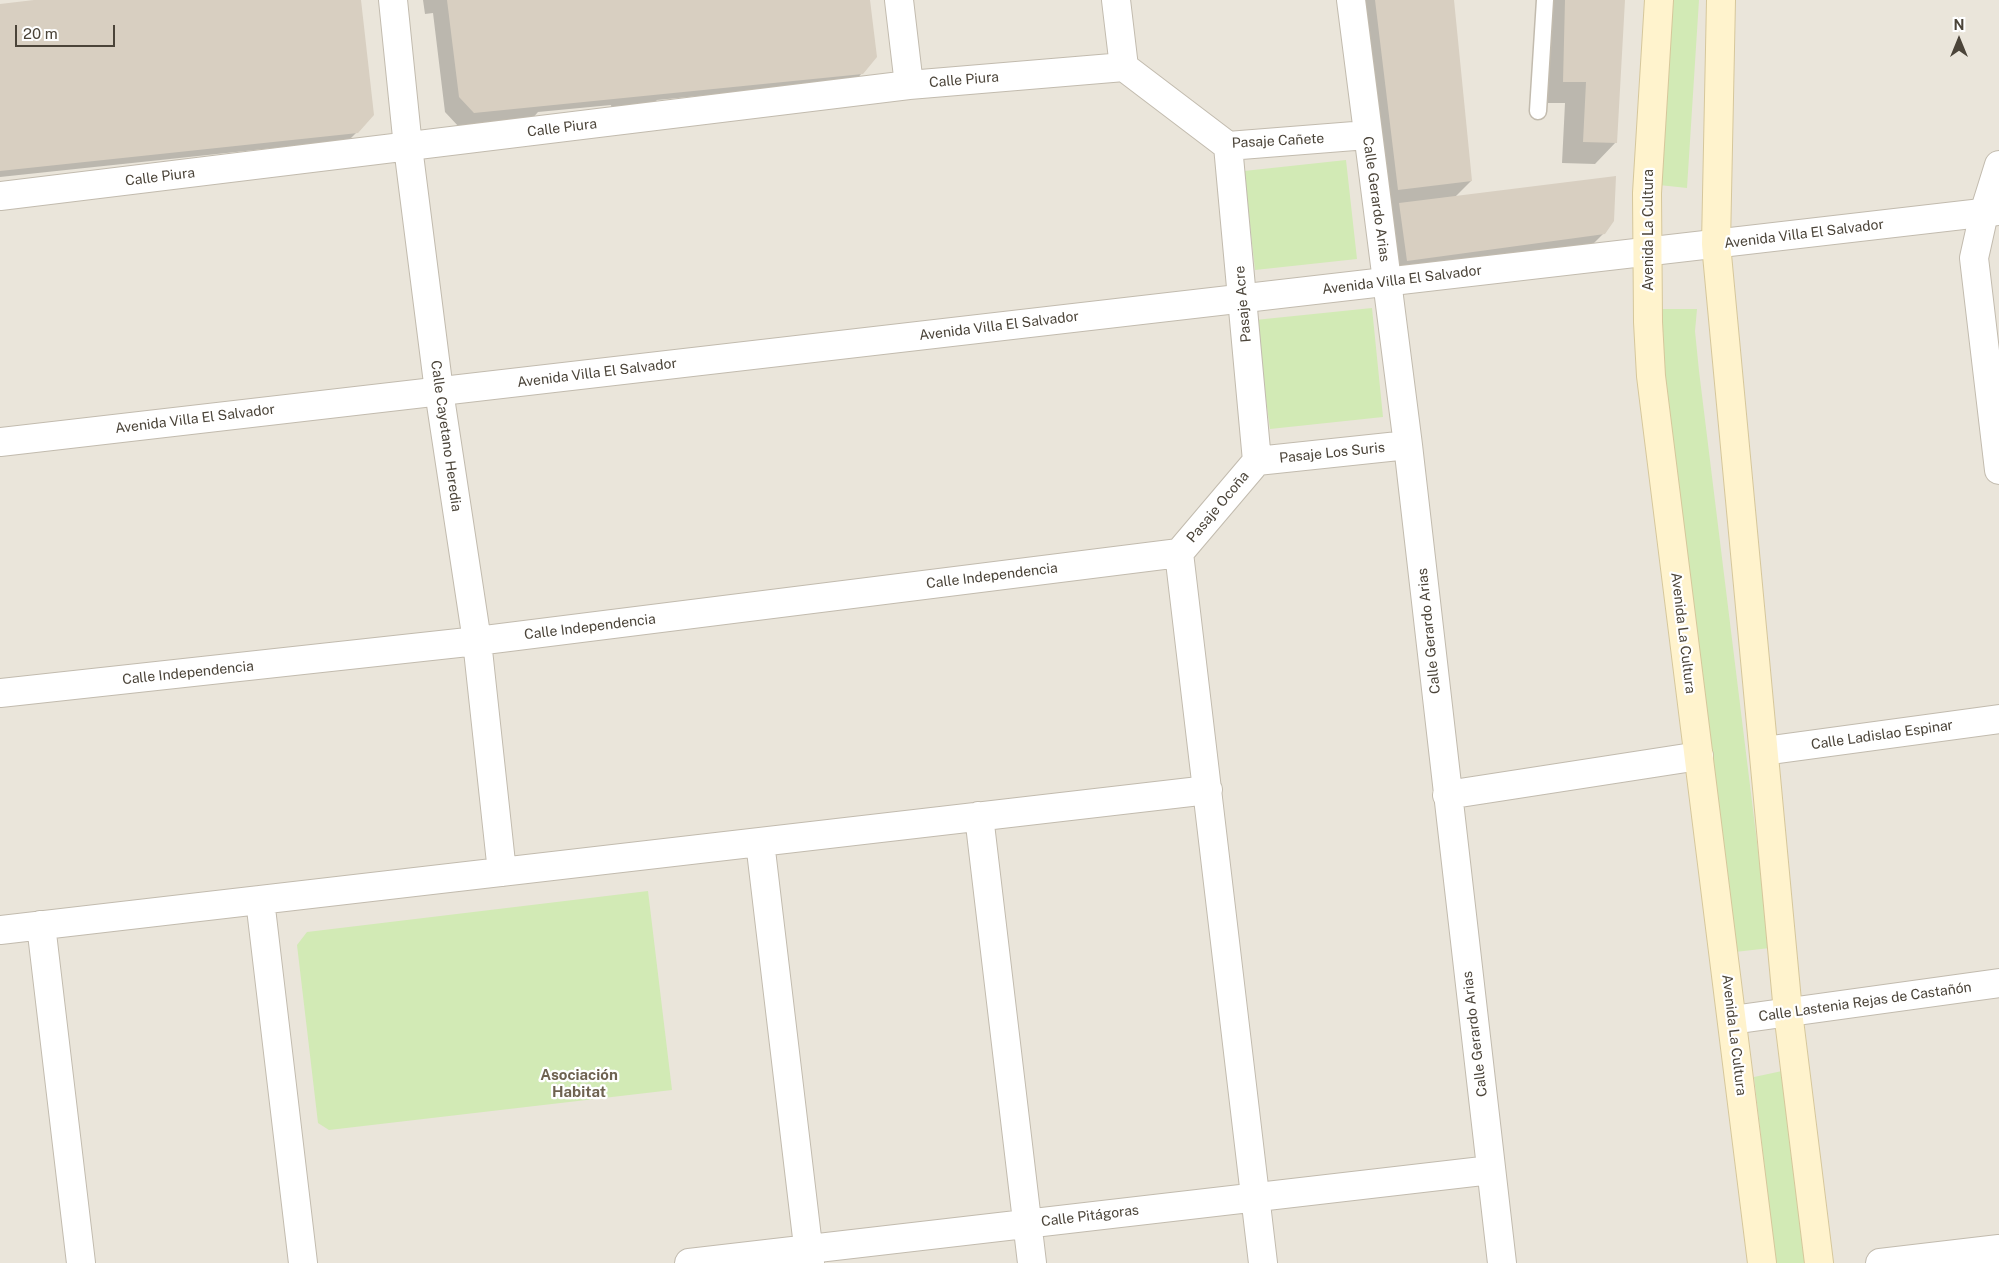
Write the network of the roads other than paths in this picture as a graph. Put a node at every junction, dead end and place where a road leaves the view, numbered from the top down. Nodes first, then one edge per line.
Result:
1 (393, 0) edge
2 (899, 0) edge
3 (1116, 0) edge
4 (1350, 0) edge
5 (1545, 0) edge
6 (1659, 0) edge
7 (1721, 0) edge
8 (1124, 67) junction
9 (909, 85) junction
10 (1538, 111) dead end
11 (1367, 135) junction
12 (1228, 146) junction
13 (408, 147) junction
14 (1999, 165) edge
15 (0, 196) edge
16 (1991, 212) edge
17 (1716, 244) junction
18 (1648, 252) junction
19 (1388, 282) junction
20 (1242, 298) junction
21 (439, 391) junction
22 (0, 442) edge
23 (1408, 445) junction
24 (1257, 461) junction
25 (1999, 470) edge
26 (1179, 552) junction
27 (477, 641) junction
28 (0, 693) edge
29 (1999, 719) edge
30 (1764, 751) junction
31 (1699, 756) junction
32 (1208, 790) junction
33 (1447, 795) junction
34 (979, 816) junction
35 (760, 842) junction
36 (502, 872) junction
37 (260, 900) junction
38 (41, 925) junction
39 (0, 930) edge
40 (1999, 983) edge
41 (1788, 1012) junction
42 (1732, 1020) junction
43 (1491, 1170) junction
44 (1256, 1197) junction
45 (1027, 1224) junction
46 (1999, 1249) edge
47 (809, 1256) edge
48 (81, 1263) edge
49 (303, 1263) edge
50 (689, 1263) edge
51 (1032, 1263) edge
52 (1263, 1263) edge
53 (1502, 1263) edge
54 (1762, 1263) edge
55 (1819, 1263) edge
56 (1880, 1263) edge

1 - 13 street, Calle Cayetano Heredia
2 - 9 street
3 - 8 street
4 - 11 street, Calle Gerardo Arias
5 - 10 lane
6 - 18 main road, Avenida La Cultura
7 - 17 main road
8 - 9 street, Calle Piura
8 - 12 street, Pasaje Cañete
9 - 13 street, Calle Piura
11 - 12 street, Pasaje Cañete
11 - 19 street, Calle Gerardo Arias
12 - 20 street, Pasaje Acre
13 - 15 street, Calle Piura
13 - 21 street, Calle Cayetano Heredia
14 - 16 street
16 - 17 street, Avenida Villa El Salvador
16 - 25 street
17 - 18 street, Avenida Villa El Salvador
17 - 30 main road
18 - 19 street, Avenida Villa El Salvador
18 - 31 main road, Avenida La Cultura
19 - 20 street, Avenida Villa El Salvador
19 - 23 street, Calle Gerardo Arias
20 - 21 street, Avenida Villa El Salvador
20 - 24 street, Pasaje Acre
21 - 22 street, Avenida Villa El Salvador
21 - 27 street, Calle Cayetano Heredia
23 - 24 street, Pasaje Los Suris
23 - 33 street, Calle Gerardo Arias
24 - 26 street, Pasaje Ocoña
26 - 27 street, Calle Independencia
26 - 32 street
27 - 28 street, Calle Independencia
27 - 36 street, Calle Cayetano Heredia
29 - 30 street, Calle Ladislao Espinar
30 - 41 main road
31 - 33 street
31 - 42 main road, Avenida La Cultura
32 - 34 street
32 - 44 street
33 - 43 street, Calle Gerardo Arias
34 - 35 street
34 - 45 street
35 - 36 street
35 - 47 street
36 - 37 street
37 - 38 street
37 - 49 street
38 - 39 street
38 - 48 street
40 - 41 street, Calle Lastenia Rejas de Castañón
41 - 42 street, Calle Lastenia Rejas de Castañón
41 - 55 main road
42 - 54 main road, Avenida La Cultura
43 - 44 street, Calle Pitágoras
43 - 53 street, Calle Gerardo Arias
44 - 45 street, Calle Pitágoras
44 - 52 street
45 - 47 street, Calle Pitágoras
45 - 51 street
46 - 56 street
47 - 50 street, Calle Pitágoras

